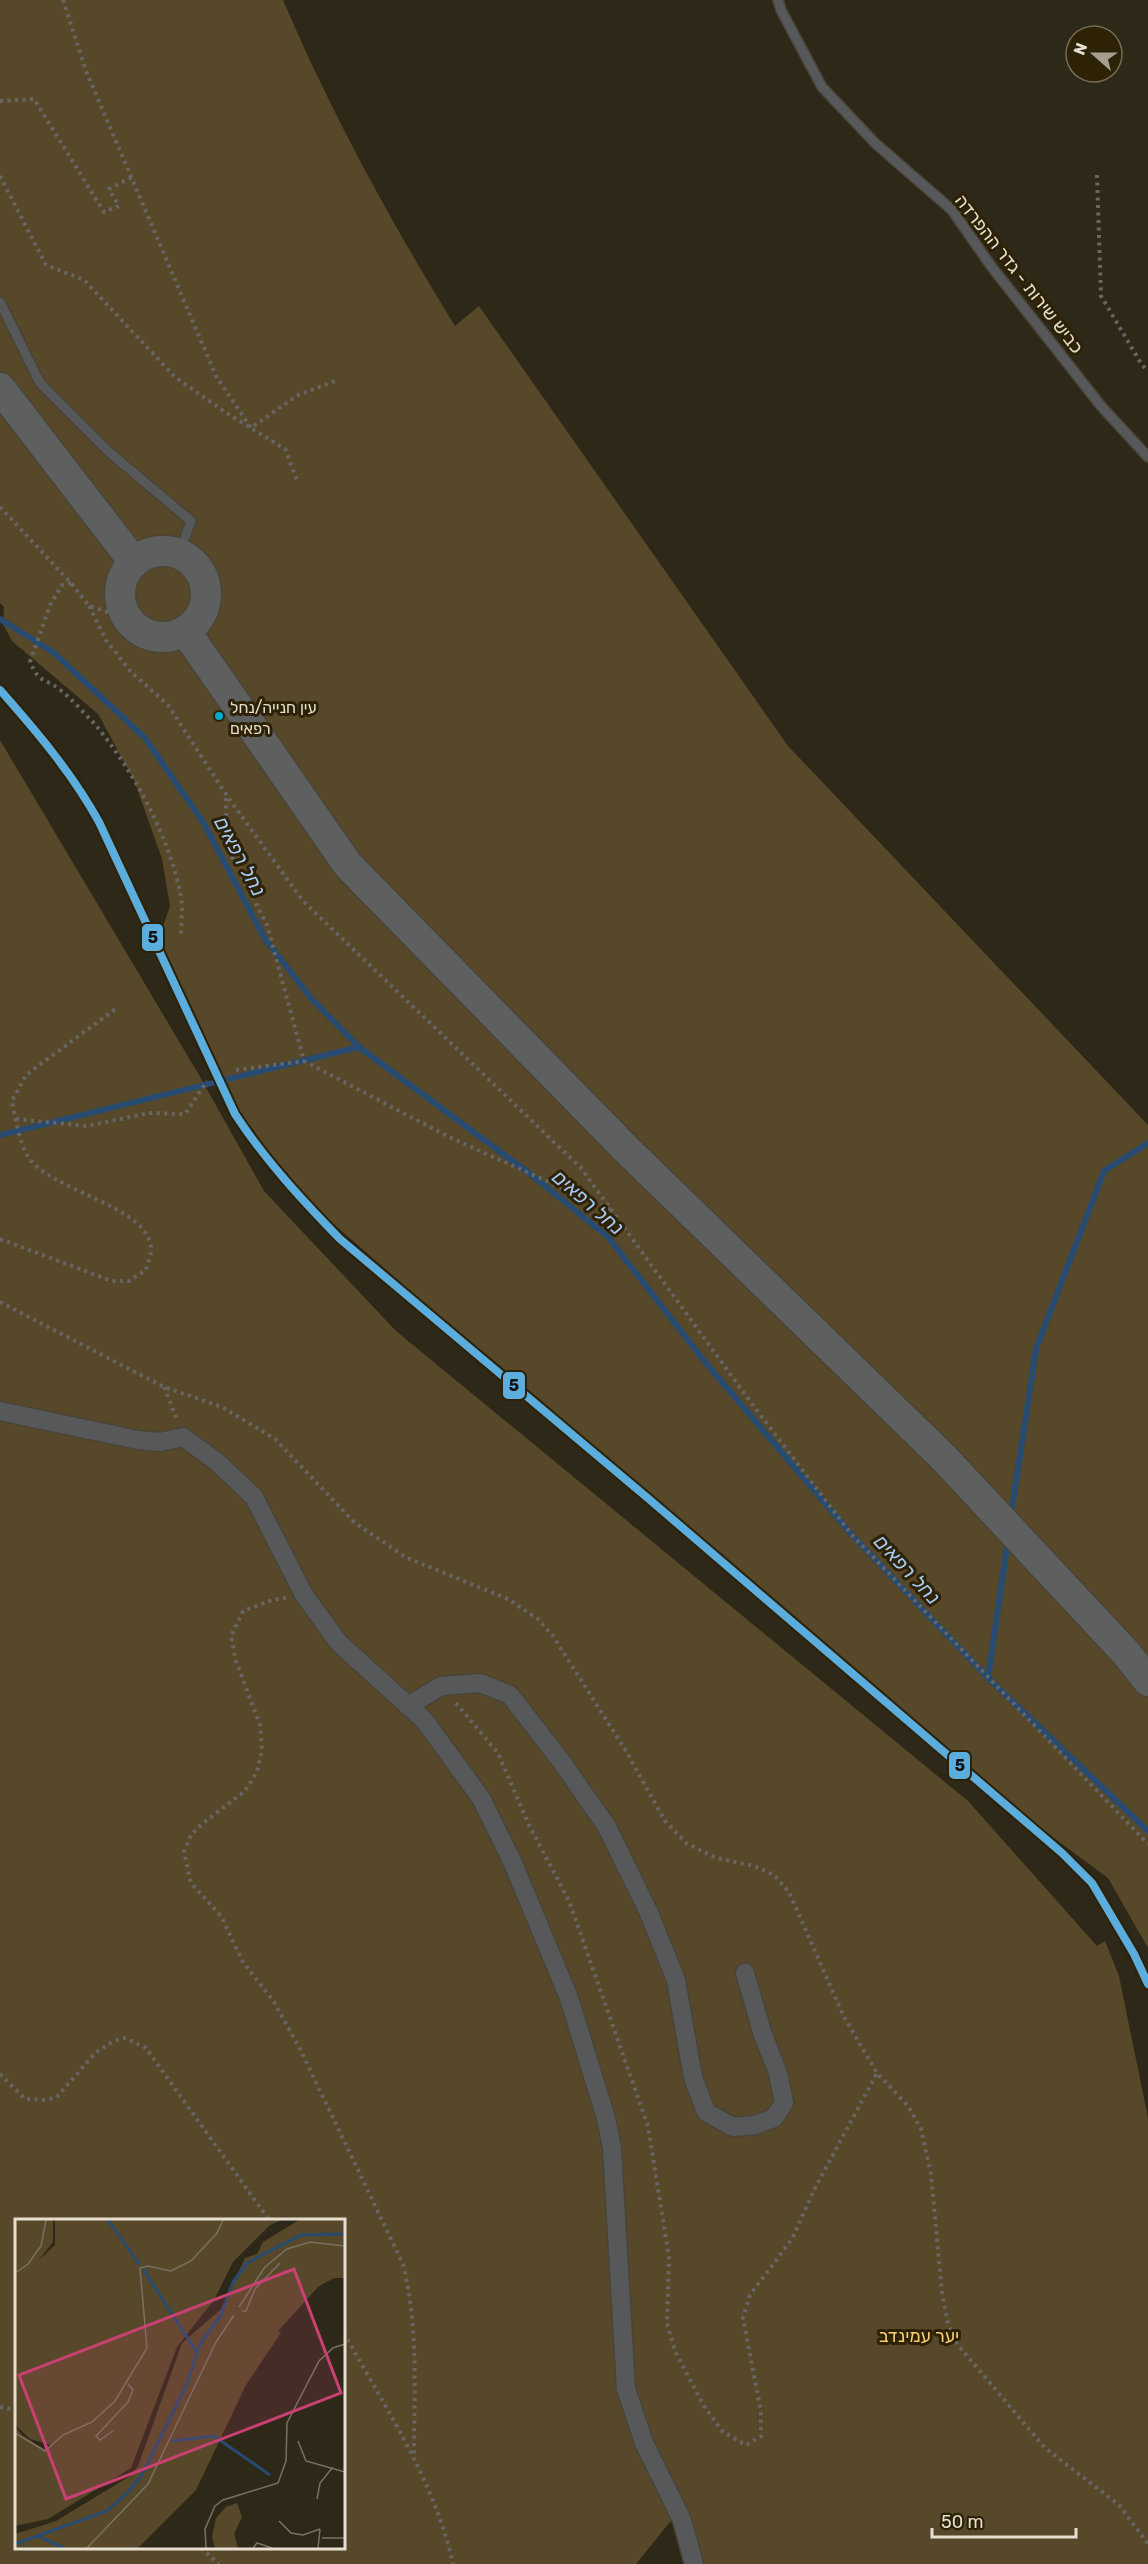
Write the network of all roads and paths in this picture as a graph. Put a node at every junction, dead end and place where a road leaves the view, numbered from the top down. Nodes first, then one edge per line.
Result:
1 (63, 0) edge
2 (778, 0) edge
3 (0, 101) edge
4 (1097, 175) dead end
5 (0, 176) edge
6 (132, 177) junction
7 (0, 302) edge
8 (1148, 371) edge
9 (338, 380) dead end
10 (0, 388) edge
11 (251, 428) junction
12 (1148, 457) edge
13 (298, 483) dead end
14 (0, 507) edge
15 (179, 554) junction
16 (134, 562) junction
17 (71, 583) junction
18 (89, 606) junction
19 (126, 618) junction
20 (186, 632) junction
21 (226, 796) junction
22 (181, 934) dead end
23 (118, 1007) dead end
24 (304, 1062) junction
25 (236, 1070) dead end
26 (207, 1081) dead end
27 (16, 1119) junction
28 (612, 1210) junction
29 (0, 1239) edge
30 (0, 1302) edge
31 (164, 1387) junction
32 (0, 1410) edge
33 (183, 1437) junction
34 (304, 1595) junction
35 (1148, 1681) edge
36 (441, 1686) junction
37 (408, 1706) junction
38 (1148, 1844) edge
39 (746, 1973) dead end
40 (877, 2073) junction
41 (0, 2074) edge
42 (268, 2219) edge
43 (345, 2334) edge
44 (0, 2407) edge
45 (15, 2410) edge
46 (414, 2460) junction
47 (1148, 2544) edge
48 (203, 2549) edge
49 (219, 2564) edge
50 (453, 2564) edge
51 (694, 2564) edge

1 - 6 path
2 - 12 lane, כביש שירות - גדר ההפרדה
3 - 6 path
4 - 8 path
5 - 11 path
6 - 11 path
7 - 15 lane
9 - 11 path
10 - 16 main road
11 - 13 path
14 - 17 path
15 - 16 main road
15 - 20 main road
16 - 19 main road
17 - 18 path
17 - 22 path
18 - 19 path
18 - 21 path
19 - 20 main road
20 - 35 main road
21 - 24 path
21 - 28 path
23 - 27 path
24 - 25 path
24 - 28 path
26 - 27 path
27 - 29 path
28 - 38 path
30 - 31 path
31 - 33 path
31 - 40 path
32 - 33 street
33 - 34 street
34 - 37 street
34 - 46 path
36 - 37 street
36 - 39 street
36 - 40 path
37 - 51 street
40 - 47 path
41 - 42 path
43 - 46 path
44 - 45 path
46 - 50 path
48 - 49 path

